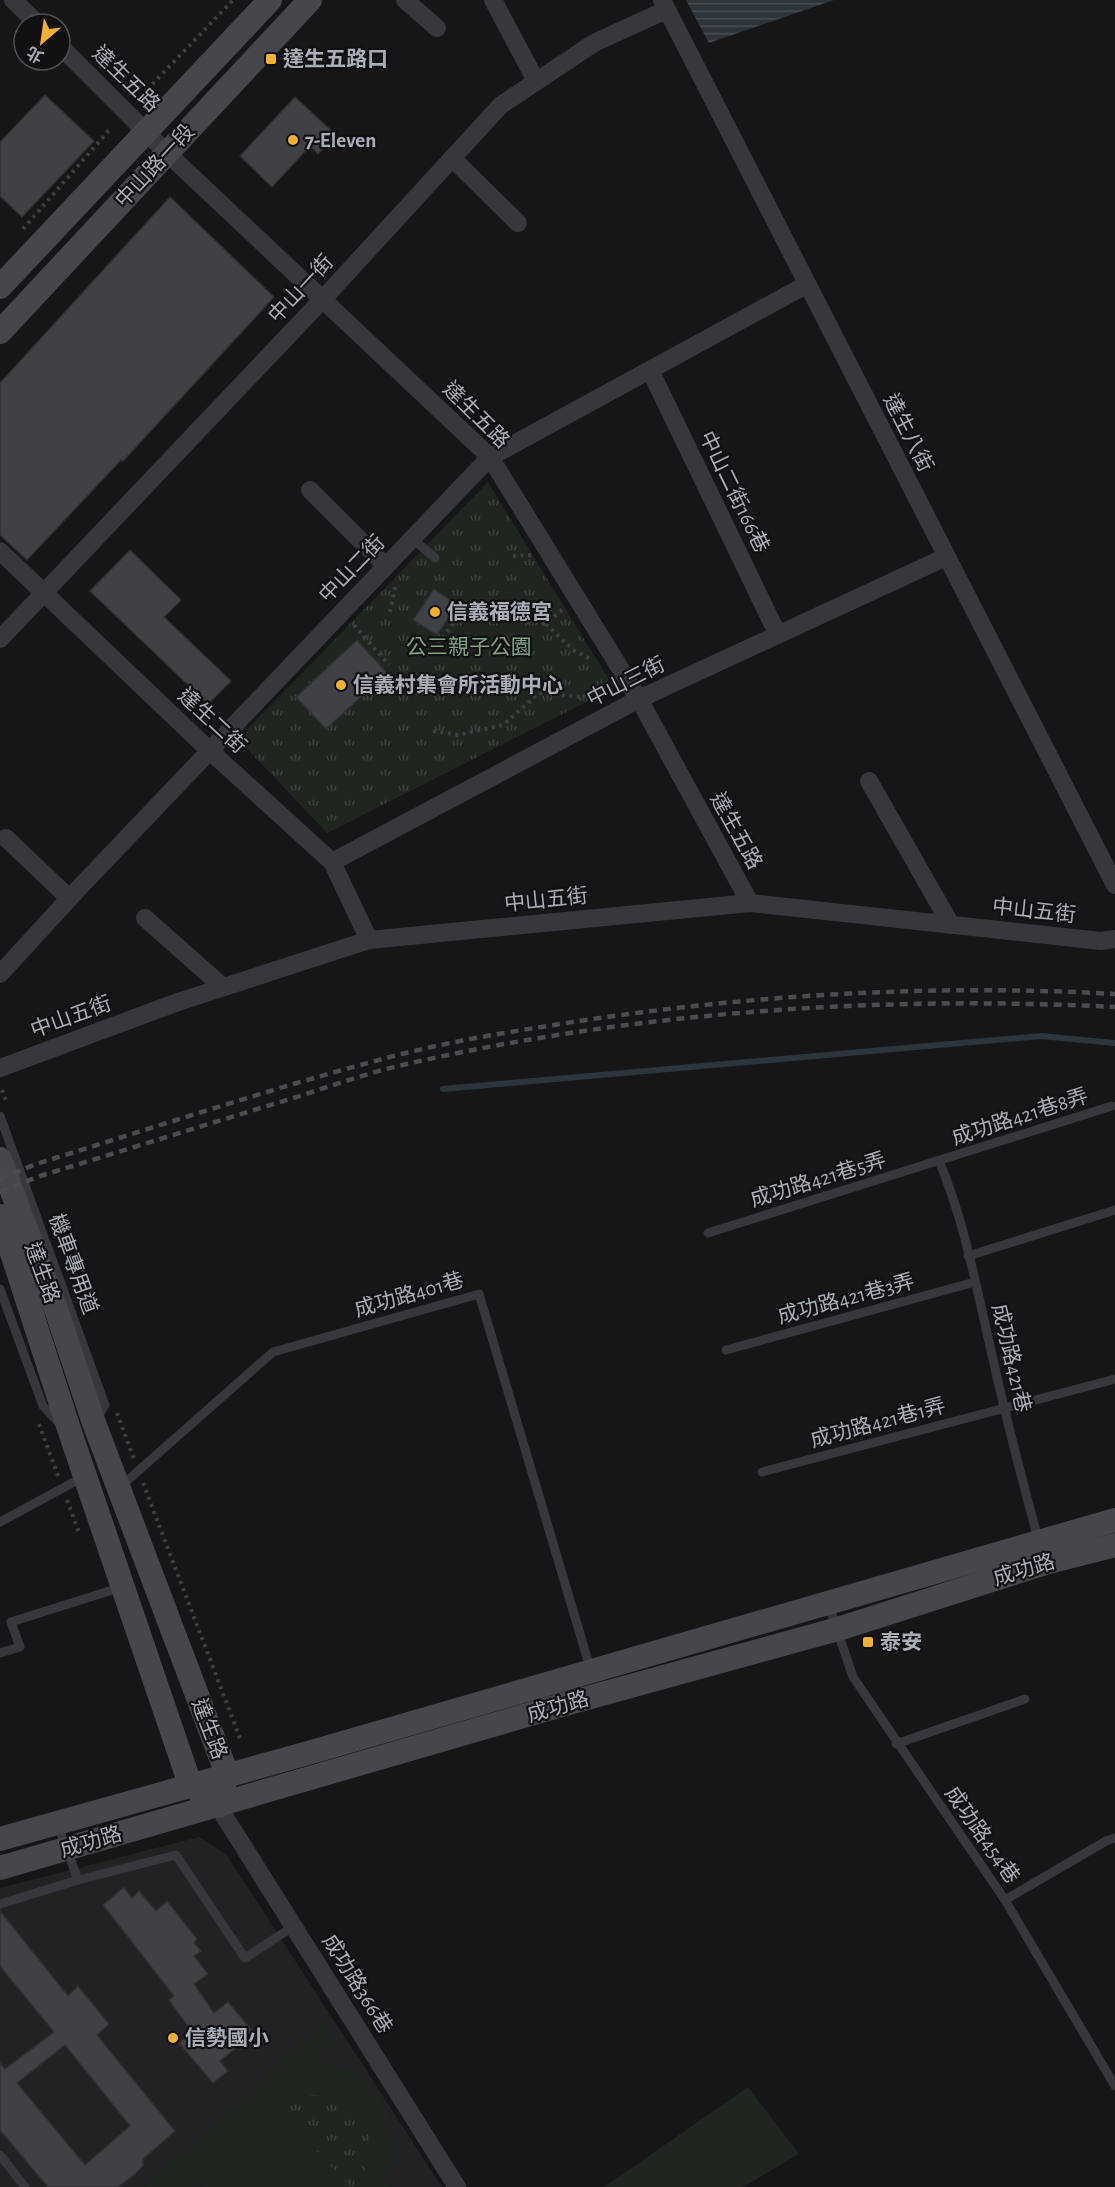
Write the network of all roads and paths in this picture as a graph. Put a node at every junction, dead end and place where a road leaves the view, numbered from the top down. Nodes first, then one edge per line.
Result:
1 (13, 0) edge
2 (233, 0) edge
3 (270, 0) edge
4 (310, 0) edge
5 (405, 0) edge
6 (493, 0) edge
7 (664, 5) edge
8 (26, 12) edge
9 (437, 28) dead end
10 (72, 58) edge
11 (536, 81) junction
12 (142, 95) dead end
13 (111, 128) dead end
14 (146, 129) junction
15 (167, 153) junction
16 (452, 158) junction
17 (518, 223) dead end
18 (15, 237) dead end
19 (806, 285) junction
20 (0, 287) edge
21 (323, 299) junction
22 (0, 332) edge
23 (650, 370) junction
24 (490, 457) junction
25 (310, 490) dead end
26 (412, 538) junction
27 (0, 551) edge
28 (537, 555) dead end
29 (513, 556) dead end
30 (946, 557) junction
31 (435, 558) dead end
32 (386, 566) junction
33 (43, 592) junction
34 (478, 604) dead end
35 (566, 605) dead end
36 (464, 609) dead end
37 (342, 611) junction
38 (546, 624) junction
39 (778, 635) junction
40 (0, 639) edge
41 (438, 644) dead end
42 (601, 664) dead end
43 (389, 665) dead end
44 (612, 682) dead end
45 (639, 699) junction
46 (433, 730) dead end
47 (210, 751) junction
48 (869, 781) dead end
49 (6, 838) dead end
50 (332, 862) junction
51 (1115, 885) edge
52 (69, 898) junction
53 (750, 903) junction
54 (145, 918) dead end
55 (951, 925) junction
56 (1115, 939) edge
57 (369, 940) junction
58 (0, 974) edge
59 (223, 987) junction
60 (0, 1068) edge
61 (2, 1089) dead end
62 (1112, 1106) dead end
63 (10, 1112) dead end
64 (0, 1116) edge
65 (0, 1159) edge
66 (939, 1161) junction
67 (1115, 1209) edge
68 (0, 1216) edge
69 (708, 1233) dead end
70 (968, 1256) junction
71 (975, 1282) junction
72 (0, 1289) edge
73 (726, 1350) dead end
74 (1115, 1379) edge
75 (114, 1404) dead end
76 (1004, 1408) junction
77 (94, 1423) junction
78 (71, 1436) junction
79 (138, 1471) junction
80 (762, 1472) dead end
81 (85, 1476) junction
82 (118, 1489) junction
83 (1115, 1520) edge
84 (0, 1522) edge
85 (1115, 1545) edge
86 (1042, 1552) junction
87 (122, 1587) junction
88 (828, 1602) junction
89 (838, 1629) junction
90 (0, 1653) edge
91 (591, 1671) junction
92 (555, 1695) junction
93 (1025, 1699) dead end
94 (241, 1740) dead end
95 (896, 1744) junction
96 (226, 1774) junction
97 (190, 1784) junction
98 (218, 1806) junction
99 (57, 1823) junction
100 (1115, 1838) edge
101 (0, 1839) edge
102 (64, 1850) junction
103 (0, 1868) edge
104 (78, 1880) junction
105 (1005, 1900) junction
106 (0, 1904) edge
107 (294, 1926) junction
108 (1113, 2080) edge
109 (0, 2155) edge
110 (25, 2187) edge
111 (457, 2187) edge

1 - 8 street
2 - 12 path
3 - 14 street, 中山路一段
4 - 15 street, 中山路一段
5 - 9 street
6 - 11 street
7 - 11 street, 中山一街
7 - 19 street, 達生八街
10 - 14 street, 達生五路
11 - 16 street, 中山一街
13 - 18 path
14 - 15 street, 達生五路
14 - 20 street, 中山路一段
15 - 21 street, 達生五路
15 - 22 street, 中山路一段
16 - 17 street
16 - 21 street, 中山一街
19 - 23 street, 中山二街
19 - 30 street, 達生八街
21 - 24 street, 達生五路
21 - 33 street, 中山一街
23 - 24 street, 中山二街
23 - 39 street, 中山二街166巷
24 - 26 street, 中山二街
24 - 45 street, 達生五路
25 - 32 street
26 - 31 lane
26 - 32 street, 中山二街
27 - 33 street, 達生二街
28 - 29 path
30 - 39 street, 中山三街
30 - 51 street, 達生八街
32 - 37 street, 中山二街
33 - 40 street, 中山一街
33 - 47 street, 達生二街
34 - 38 path
35 - 38 path
36 - 41 path
37 - 43 path
37 - 47 street, 中山二街
38 - 42 path
39 - 45 street, 中山三街
44 - 46 path
45 - 50 street, 中山三街
45 - 53 street, 達生五路
47 - 50 street, 達生二街
47 - 52 street, 中山二街
48 - 55 street
49 - 52 street
50 - 57 street, 達生二街
52 - 58 street, 中山二街
53 - 55 street, 中山五街
53 - 57 street, 中山五街
54 - 59 street
55 - 56 street, 中山五街
57 - 59 street, 中山五街
59 - 60 street, 中山五街
61 - 63 path
62 - 66 lane, 成功路421巷8弄
64 - 77 lane, 機車專用道
65 - 77 street, 達生路
66 - 69 lane, 成功路421巷5弄
66 - 70 lane, 成功路421巷
67 - 70 lane
68 - 78 street, 達生路
70 - 71 lane, 成功路421巷
71 - 73 lane, 成功路421巷3弄
71 - 76 lane, 成功路421巷
72 - 78 lane
74 - 76 lane, 成功路421巷1弄
75 - 79 path
76 - 80 lane, 成功路421巷1弄
76 - 86 lane, 成功路421巷
77 - 82 street, 達生路
78 - 81 street, 達生路
79 - 82 lane, 成功路401巷
79 - 91 lane, 成功路401巷
79 - 94 path
81 - 84 lane
81 - 87 street, 達生路
82 - 96 street, 達生路
83 - 86 street, 成功路
85 - 86 street, 成功路
86 - 88 street, 成功路
86 - 89 street, 成功路
87 - 90 lane
87 - 97 street, 達生路
88 - 89 lane, 成功路454巷
88 - 91 street, 成功路
89 - 92 street, 成功路
89 - 95 lane, 成功路454巷
91 - 92 street, 成功路
92 - 96 street, 成功路
92 - 98 street, 成功路
93 - 95 lane
95 - 105 lane, 成功路454巷
96 - 97 street, 成功路
96 - 98 street, 達生路
97 - 98 street, 達生路
97 - 99 street, 成功路
98 - 102 street, 成功路
98 - 107 street, 成功路366巷
99 - 101 street, 成功路
99 - 102 lane
100 - 105 lane
102 - 103 street, 成功路
102 - 104 lane
104 - 106 lane
104 - 107 lane
105 - 108 lane, 成功路454巷
107 - 111 street, 成功路366巷
109 - 110 lane

